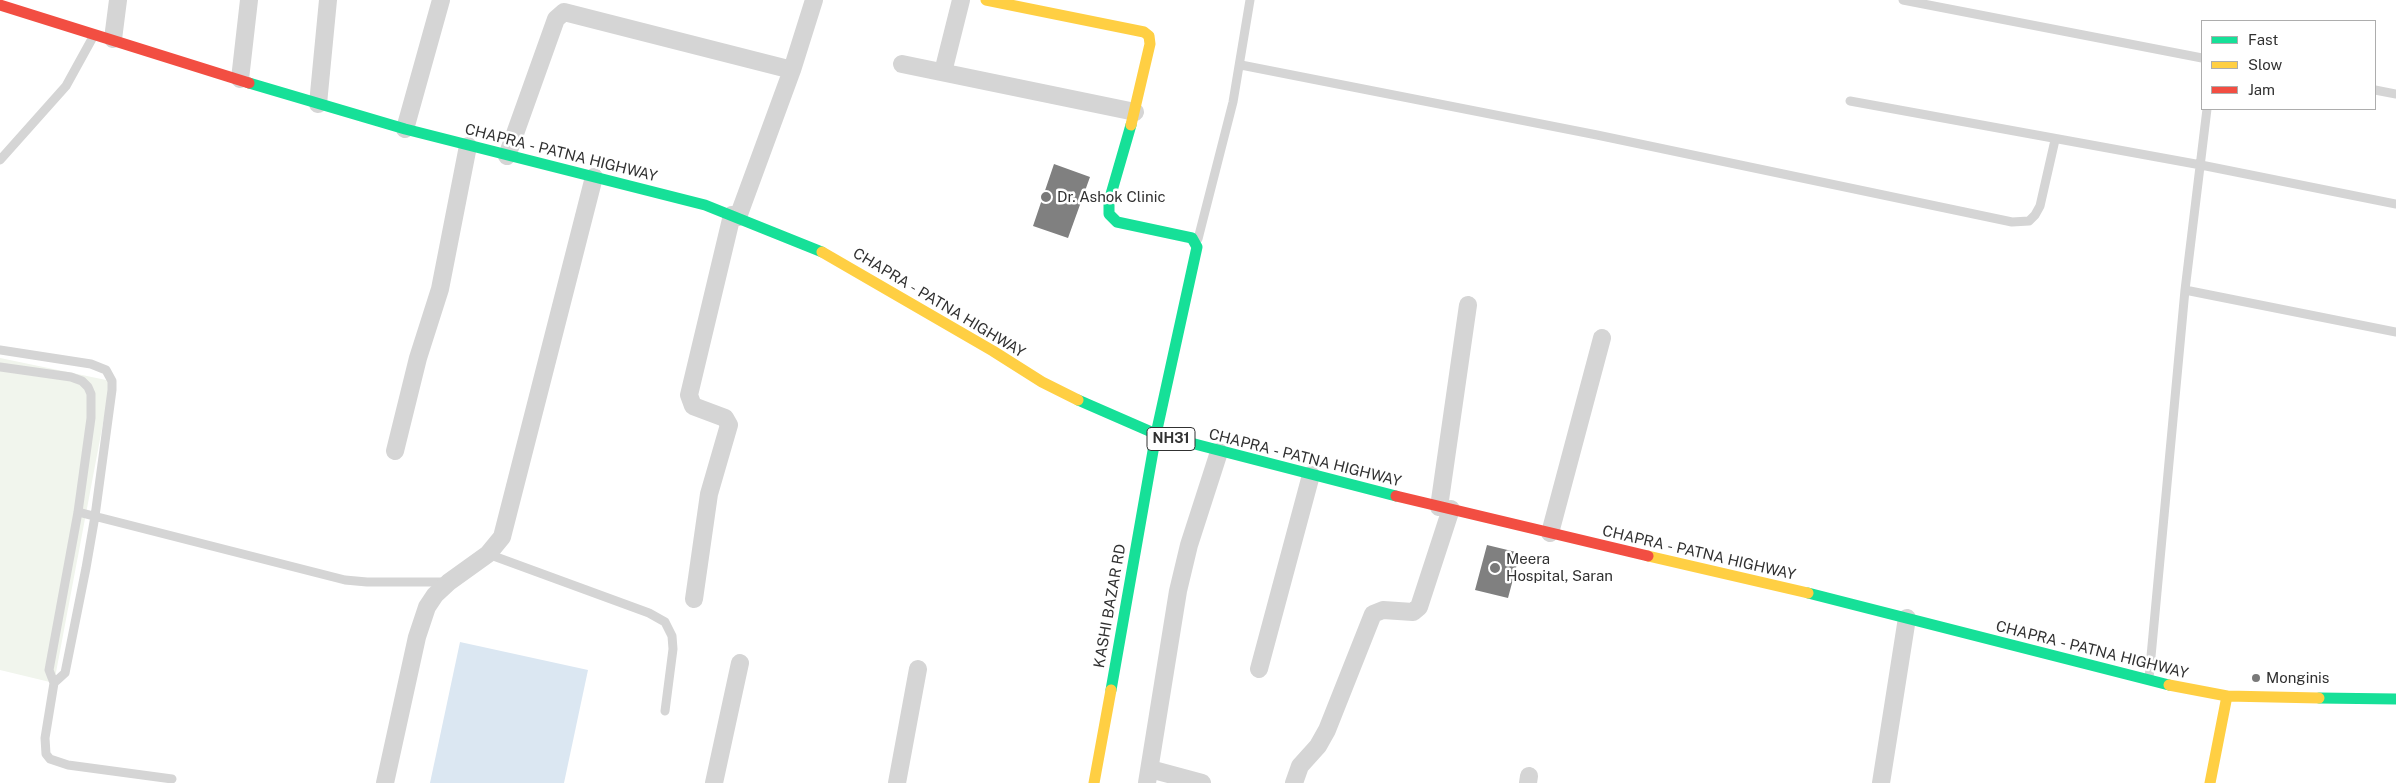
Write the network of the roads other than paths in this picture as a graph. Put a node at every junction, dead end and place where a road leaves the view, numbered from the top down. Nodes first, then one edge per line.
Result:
1 (118, 0) edge
2 (249, 0) edge
3 (328, 0) edge
4 (441, 0) edge
5 (814, 0) edge
6 (961, 0) edge
7 (986, 0) edge
8 (1250, 0) edge
9 (1903, 0) edge
10 (0, 5) edge
11 (95, 34) junction
12 (113, 39) junction
13 (2201, 58) edge
14 (902, 64) dead end
15 (1241, 64) junction
16 (792, 70) junction
17 (943, 72) junction
18 (240, 79) junction
19 (2376, 90) edge
20 (2396, 94) edge
21 (1850, 102) dead end
22 (318, 104) junction
23 (2207, 110) edge
24 (1135, 112) junction
25 (405, 129) junction
26 (2055, 140) junction
27 (468, 146) junction
28 (507, 156) junction
29 (0, 160) edge
30 (2201, 165) junction
31 (594, 177) junction
32 (2396, 204) edge
33 (735, 216) junction
34 (1197, 244) junction
35 (2185, 290) junction
36 (1468, 305) dead end
37 (2396, 332) edge
38 (1602, 338) dead end
39 (0, 350) edge
40 (0, 367) edge
41 (1156, 434) junction
42 (395, 452) dead end
43 (1219, 452) junction
44 (1311, 475) junction
45 (1445, 508) junction
46 (78, 512) junction
47 (95, 516) junction
48 (1550, 533) junction
49 (488, 554) junction
50 (449, 582) junction
51 (694, 599) dead end
52 (1907, 618) junction
53 (740, 663) dead end
54 (918, 669) dead end
55 (1259, 669) dead end
56 (2149, 681) junction
57 (54, 683) junction
58 (2227, 696) junction
59 (2396, 699) edge
60 (665, 711) dead end
61 (1148, 776) edge
62 (172, 779) dead end
63 (384, 783) edge
64 (714, 783) edge
65 (897, 783) edge
66 (1094, 783) edge
67 (1202, 783) edge
68 (1294, 783) edge
69 (1881, 783) edge
70 (2210, 783) edge

1 - 12 street
2 - 18 street
3 - 22 street
4 - 25 street
5 - 16 street
6 - 17 street
7 - 24 main road
8 - 15 lane
9 - 13 lane
10 - 11 main road, CHAPRA - PATNA HIGHWAY / NH31
11 - 12 main road, CHAPRA - PATNA HIGHWAY / NH31
11 - 29 lane
12 - 18 main road, CHAPRA - PATNA HIGHWAY / NH31
14 - 17 street
15 - 26 lane
15 - 34 lane
16 - 28 street
16 - 33 street
17 - 24 street
18 - 22 main road, CHAPRA - PATNA HIGHWAY / NH31
19 - 20 lane
21 - 26 lane
22 - 25 main road, CHAPRA - PATNA HIGHWAY / NH31
23 - 30 lane
24 - 34 main road
25 - 27 main road, CHAPRA - PATNA HIGHWAY / NH31
26 - 30 lane
27 - 28 main road, CHAPRA - PATNA HIGHWAY / NH31
27 - 42 street
28 - 31 main road, CHAPRA - PATNA HIGHWAY / NH31
30 - 32 lane
30 - 35 lane
31 - 33 main road, CHAPRA - PATNA HIGHWAY / NH31
31 - 49 street
33 - 41 main road, CHAPRA - PATNA HIGHWAY / NH31
33 - 51 street
34 - 41 main road, KASHI BAZAR RD
35 - 37 lane
35 - 56 lane
36 - 45 street
38 - 48 street
39 - 47 lane
40 - 46 lane
41 - 43 main road, CHAPRA - PATNA HIGHWAY / NH31
41 - 66 main road, KASHI BAZAR RD
43 - 44 main road, CHAPRA - PATNA HIGHWAY / NH31
43 - 61 street
44 - 45 main road, CHAPRA - PATNA HIGHWAY / NH31
44 - 55 street
45 - 48 main road, CHAPRA - PATNA HIGHWAY / NH31
45 - 68 street
46 - 47 lane
46 - 57 lane
47 - 50 lane
47 - 57 lane
48 - 52 main road, CHAPRA - PATNA HIGHWAY / NH31
49 - 50 street
49 - 60 lane
50 - 63 street
52 - 56 main road, CHAPRA - PATNA HIGHWAY / NH31
52 - 69 street
53 - 64 street
54 - 65 street
56 - 58 main road, CHAPRA - PATNA HIGHWAY / NH31
57 - 62 lane
58 - 59 main road, CHAPRA - PATNA HIGHWAY / NH31
58 - 70 main road
61 - 67 street

